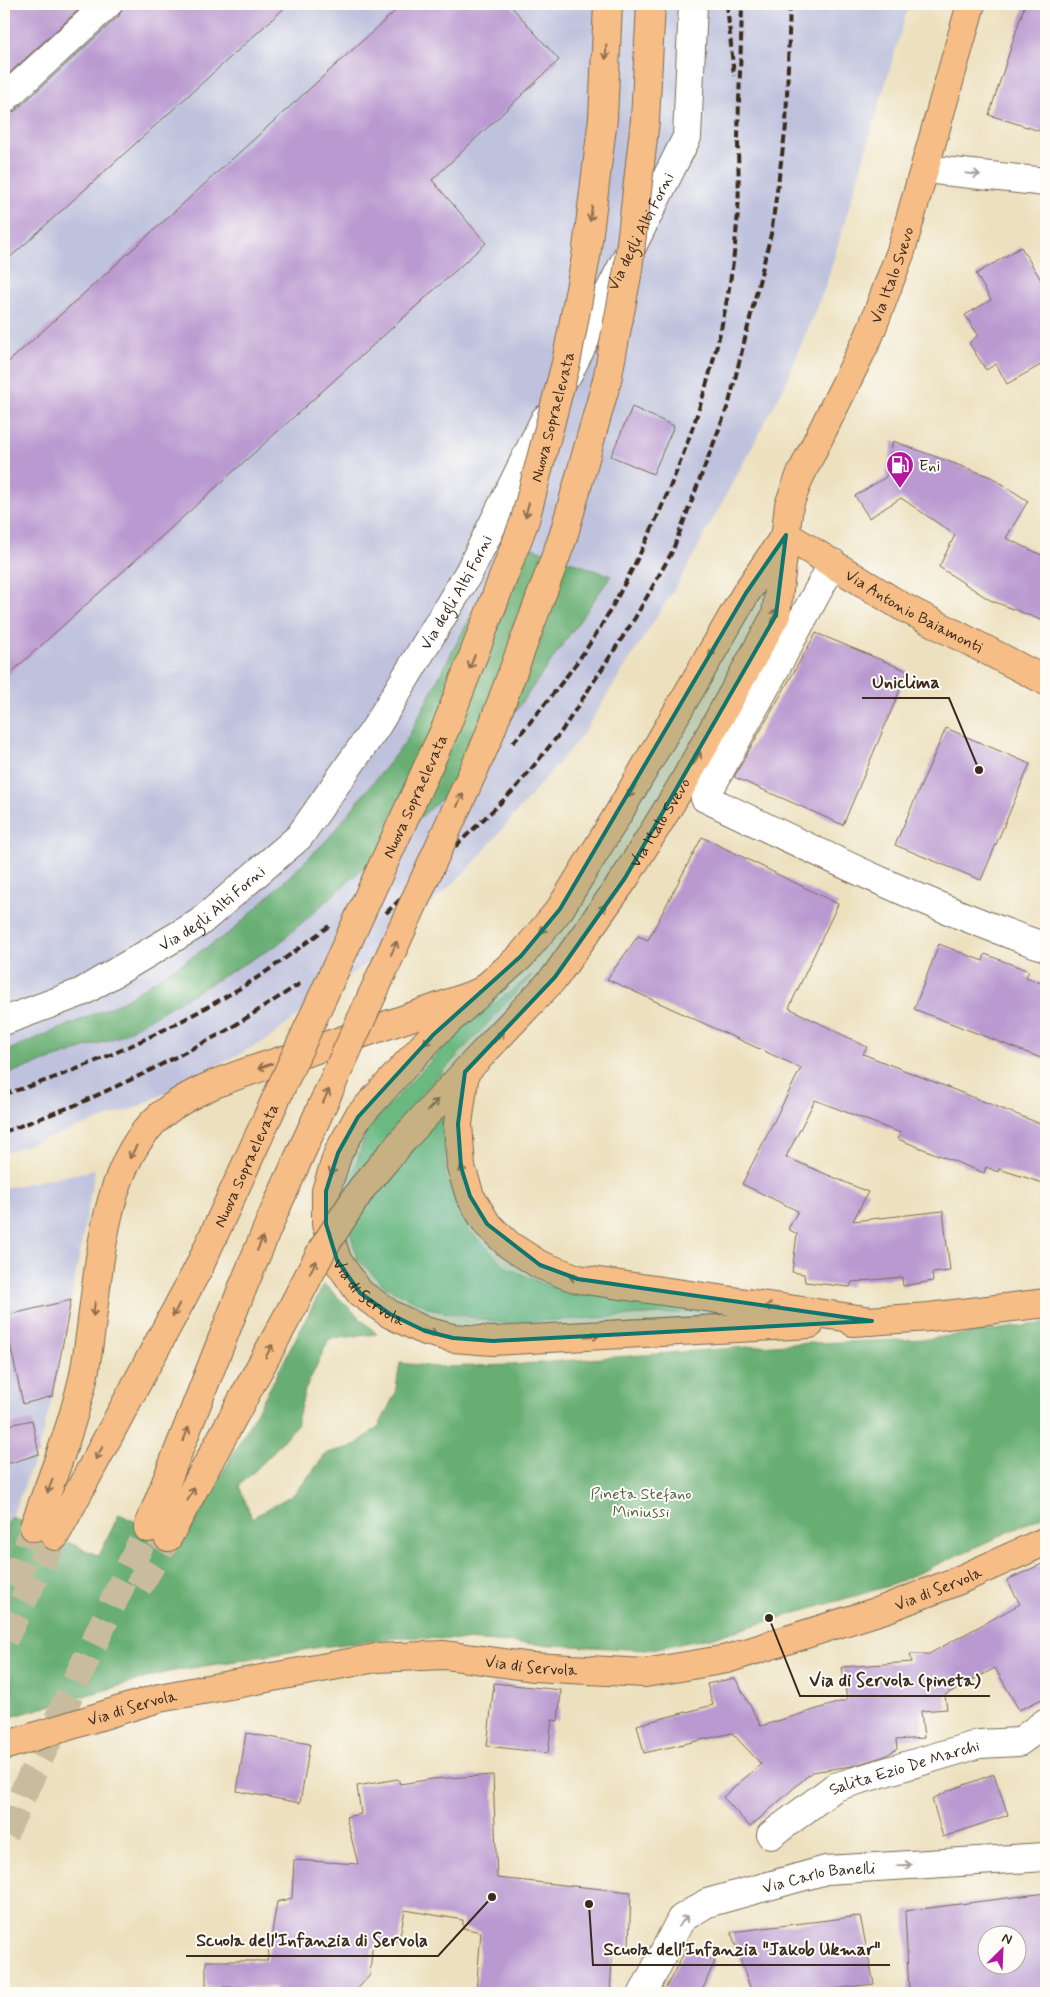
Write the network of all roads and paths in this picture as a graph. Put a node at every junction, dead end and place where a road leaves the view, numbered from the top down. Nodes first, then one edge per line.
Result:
1 (108, 4) edge
2 (608, 4) edge
3 (651, 4) edge
4 (693, 4) edge
5 (971, 4) edge
6 (4, 99) edge
7 (925, 169) junction
8 (1046, 182) edge
9 (786, 534) junction
10 (833, 563) junction
11 (1046, 681) edge
12 (1046, 947) edge
13 (477, 993) junction
14 (4, 1021) edge
15 (466, 1072) junction
16 (1046, 1303) edge
17 (872, 1321) junction
18 (1046, 1541) edge
19 (1046, 1722) edge
20 (4, 1746) edge
21 (771, 1835) dead end
22 (1046, 1857) edge
23 (642, 1993) edge

1 - 6 street
2 - 13 main road, Nuova Sopraelevata, bridge
3 - 15 main road, Via Italo Svevo, bridge
4 - 14 street, Via degli Alti Forni
5 - 7 main road, Via Italo Svevo
7 -> 8 street
7 - 9 main road, Via Italo Svevo
9 - 10 main road, Via Antonio Baiamonti
9 -> 13 main road, Via Italo Svevo
15 -> 9 main road, Via Italo Svevo
10 - 11 main road, Via Antonio Baiamonti
10 - 12 street
13 -> 17 main road, Via di Servola
17 -> 15 main road, Via di Servola
16 - 17 main road, Via di Servola
18 - 20 main road, Via di Servola
19 - 21 street, Salita Ezio De Marchi
23 -> 22 street, Via Carlo Banelli

